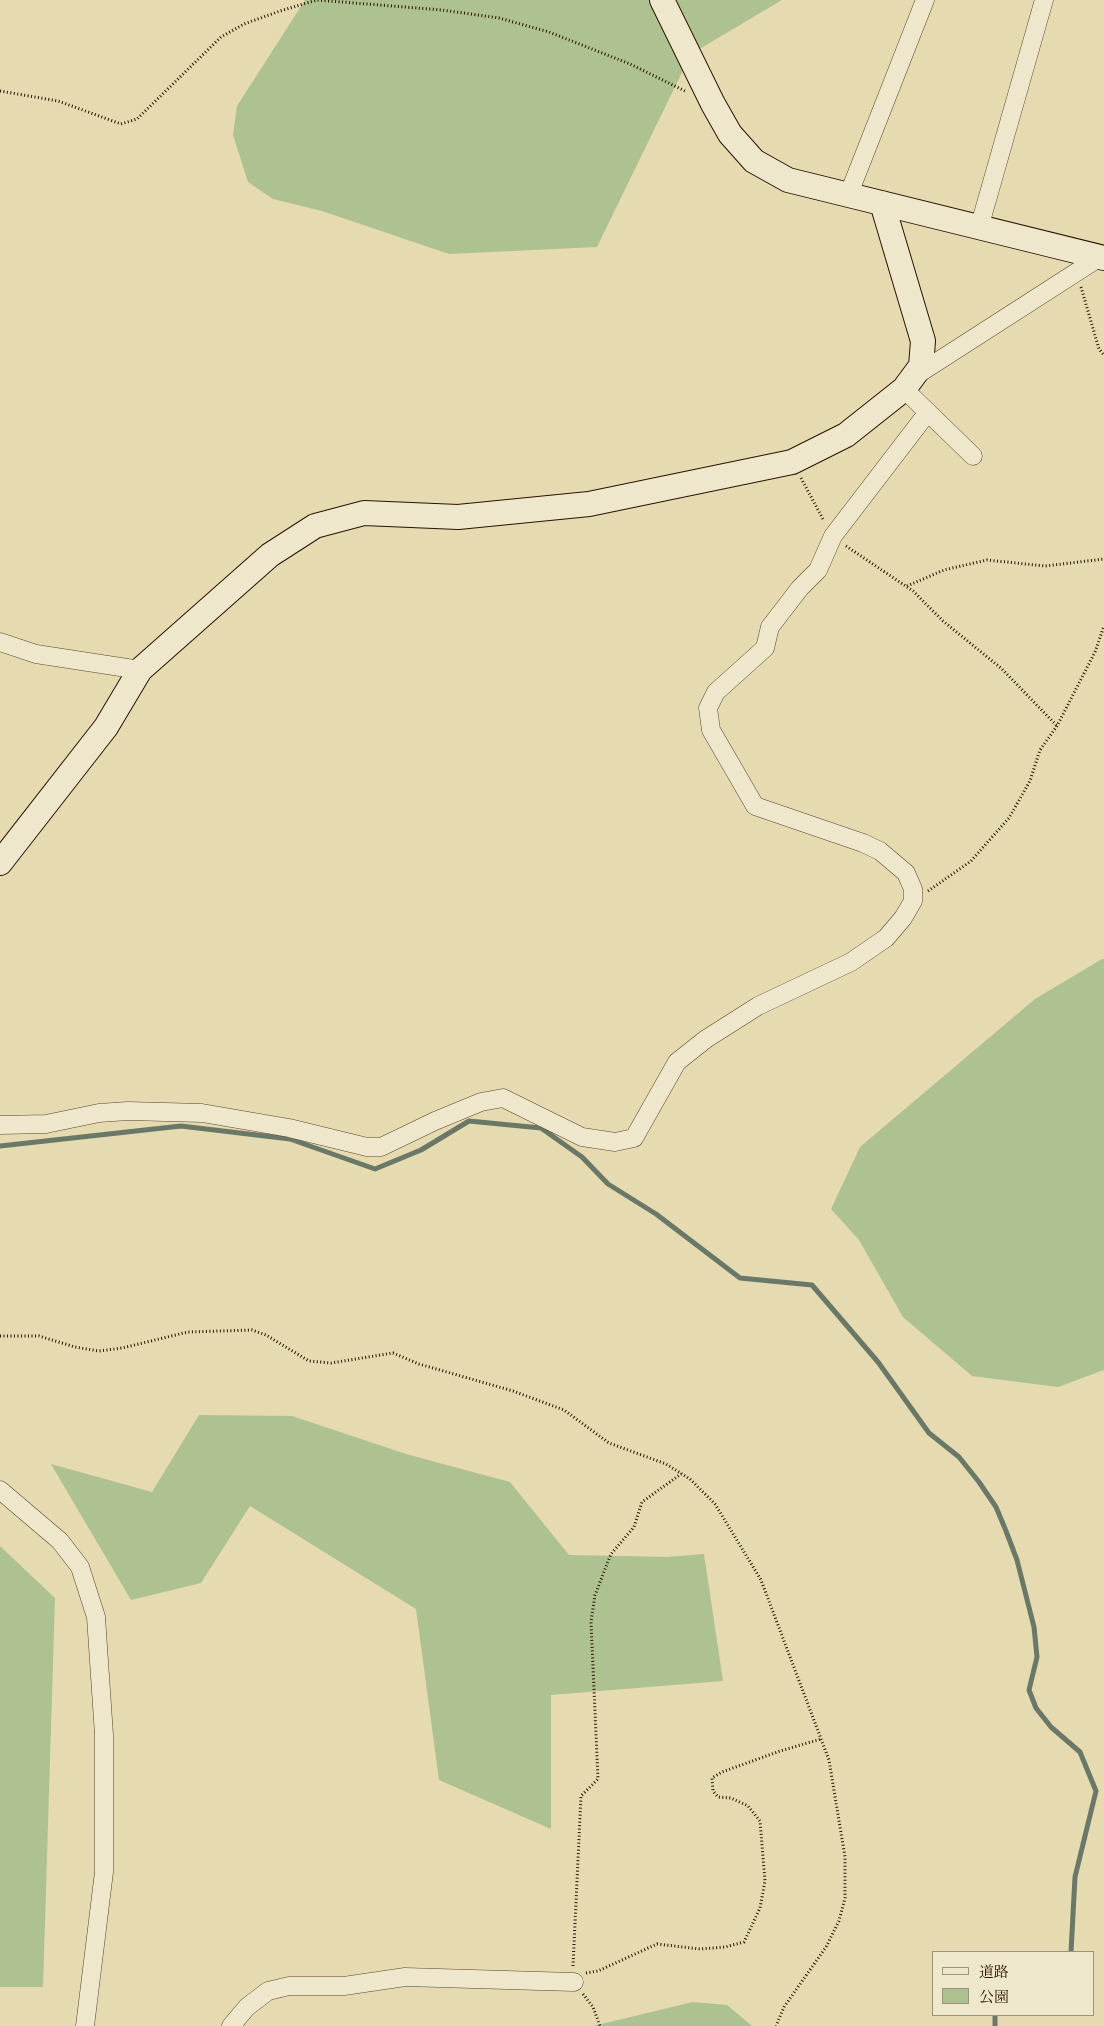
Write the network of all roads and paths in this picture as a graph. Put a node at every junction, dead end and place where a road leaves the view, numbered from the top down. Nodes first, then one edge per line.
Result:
1 (662, 0) edge
2 (925, 0) edge
3 (1044, 0) edge
4 (0, 91) edge
5 (713, 104) junction
6 (848, 196) junction
7 (882, 204) junction
8 (979, 228) junction
9 (1102, 258) edge
10 (1077, 272) junction
11 (1104, 355) edge
12 (909, 382) junction
13 (928, 412) junction
14 (973, 456) dead end
15 (792, 462) junction
16 (833, 536) junction
17 (1104, 559) edge
18 (906, 586) junction
19 (1104, 626) edge
20 (0, 642) edge
21 (140, 670) junction
22 (1057, 726) junction
23 (0, 863) edge
24 (912, 901) junction
25 (0, 1125) edge
26 (0, 1336) edge
27 (681, 1474) junction
28 (0, 1490) edge
29 (821, 1739) junction
30 (573, 1978) junction
31 (85, 2026) edge
32 (231, 2026) edge
33 (600, 2026) edge
34 (776, 2026) edge

1 - 5 street
2 - 6 street
3 - 8 street
4 - 5 path
5 - 6 street
6 - 7 street
7 - 8 street
7 - 12 street
8 - 9 street
9 - 10 street
10 - 11 path
10 - 12 street
12 - 13 street
12 - 15 street
13 - 14 street
13 - 16 street
15 - 16 path
15 - 21 street
16 - 18 path
16 - 24 street
17 - 18 path
18 - 22 path
19 - 22 path
20 - 21 street
21 - 23 street
22 - 24 path
24 - 25 street
26 - 27 path
27 - 29 path
27 - 30 path
28 - 31 street
29 - 30 path
29 - 34 path
30 - 32 street
30 - 33 path

